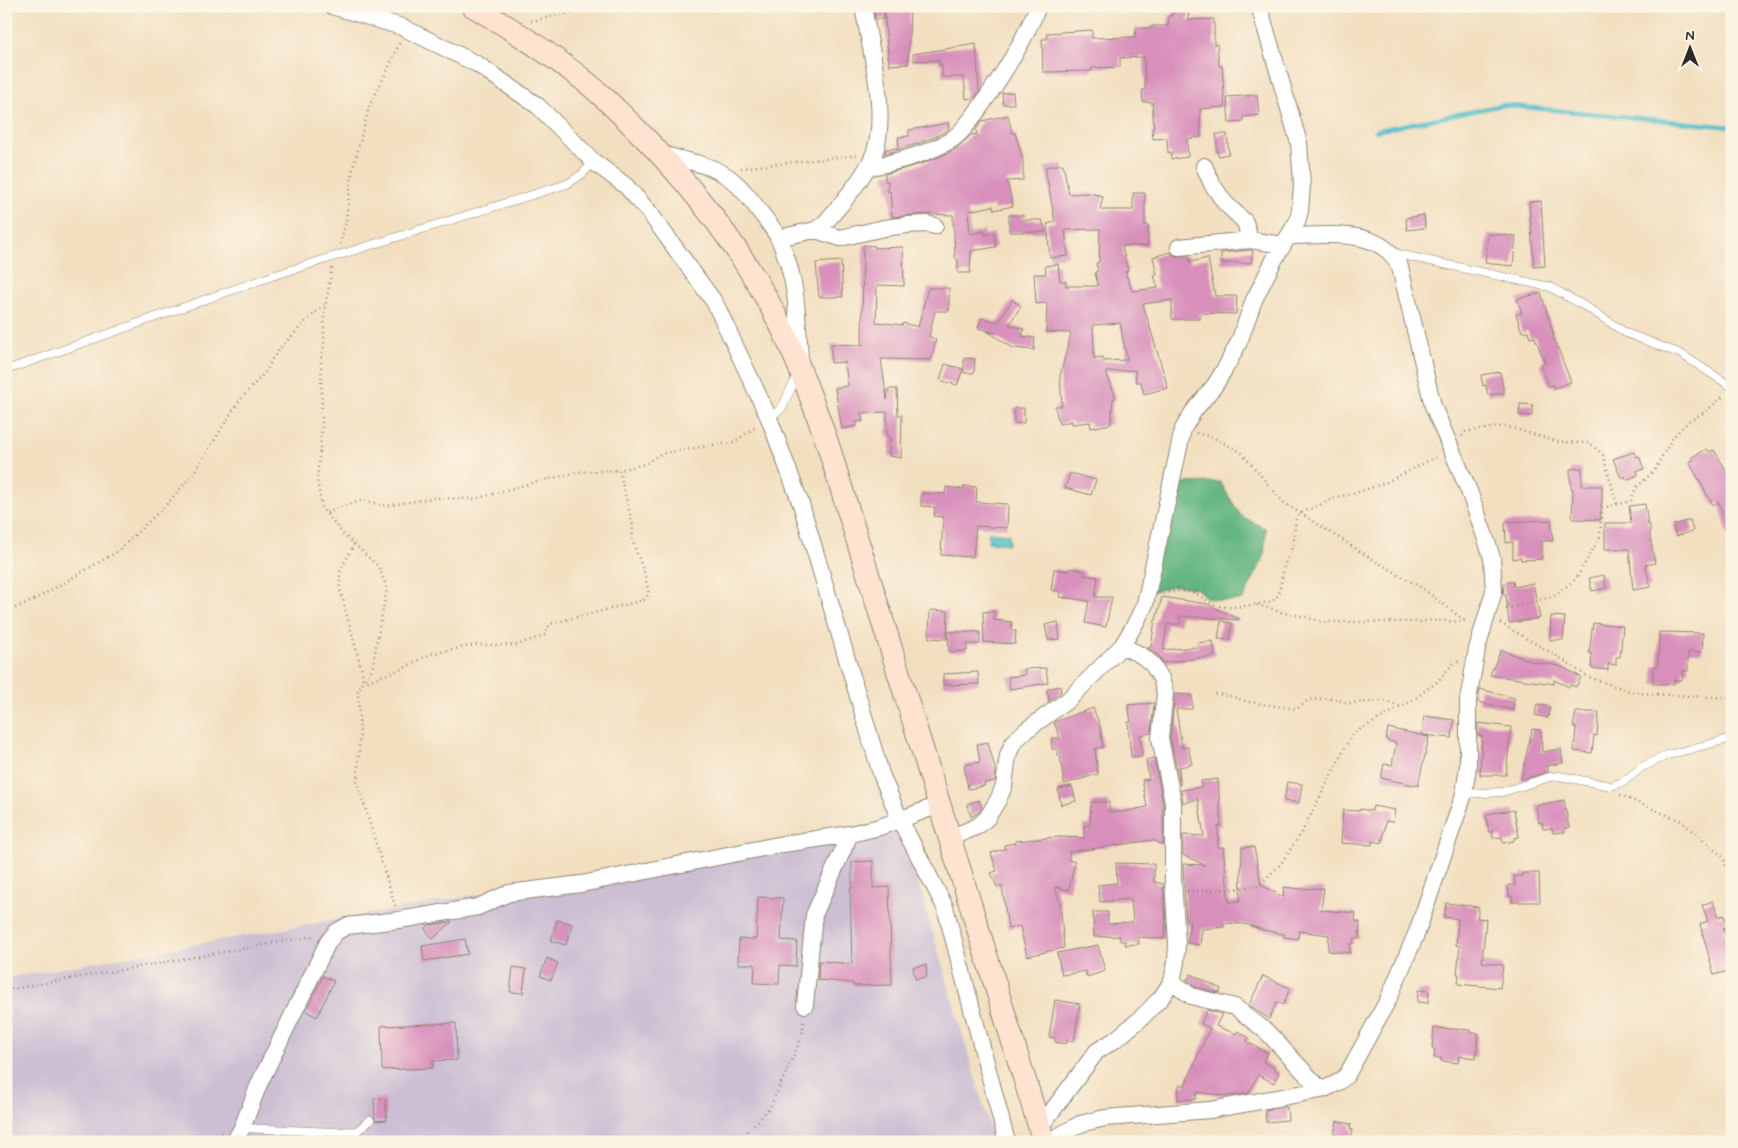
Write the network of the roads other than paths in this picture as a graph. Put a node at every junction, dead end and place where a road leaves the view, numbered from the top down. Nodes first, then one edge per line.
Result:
1 (332, 6) edge
2 (473, 6) edge
3 (863, 6) edge
4 (1038, 6) edge
5 (1259, 6) edge
6 (660, 154) junction
7 (594, 162) junction
8 (1204, 166) dead end
9 (867, 168) junction
10 (934, 226) dead end
11 (815, 230) junction
12 (778, 238) junction
13 (1250, 240) junction
14 (1286, 240) junction
15 (1179, 247) dead end
16 (1391, 253) junction
17 (800, 368) junction
18 (6, 370) edge
19 (1732, 388) edge
20 (768, 418) junction
21 (1122, 646) junction
22 (1732, 738) edge
23 (1464, 794) junction
24 (939, 805) junction
25 (900, 820) junction
26 (850, 834) junction
27 (950, 838) junction
28 (1172, 981) junction
29 (805, 1005) road end
30 (1321, 1090) junction
31 (370, 1120) dead end
32 (238, 1135) edge
33 (1044, 1137) edge
34 (1007, 1142) edge

1 - 7 street
2 - 6 main road
3 - 9 street
4 - 9 street
5 - 14 street
6 - 12 street
6 - 17 main road
7 - 18 lane
7 - 20 street
8 - 13 street
9 - 11 street
10 - 11 street
11 - 12 street
12 - 17 street
13 - 14 street
13 - 15 street
14 - 16 street
14 - 21 street
16 - 19 lane
16 - 23 street
17 - 20 lane
17 - 24 main road
20 - 25 street
21 - 27 street
21 - 28 street
22 - 23 lane
23 - 30 street
24 - 25 street
24 - 27 main road
25 - 26 street
25 - 34 street
26 - 29 street
26 - 32 street
27 - 33 main road
28 - 30 street
28 - 33 street
30 - 33 street
31 - 32 lane

